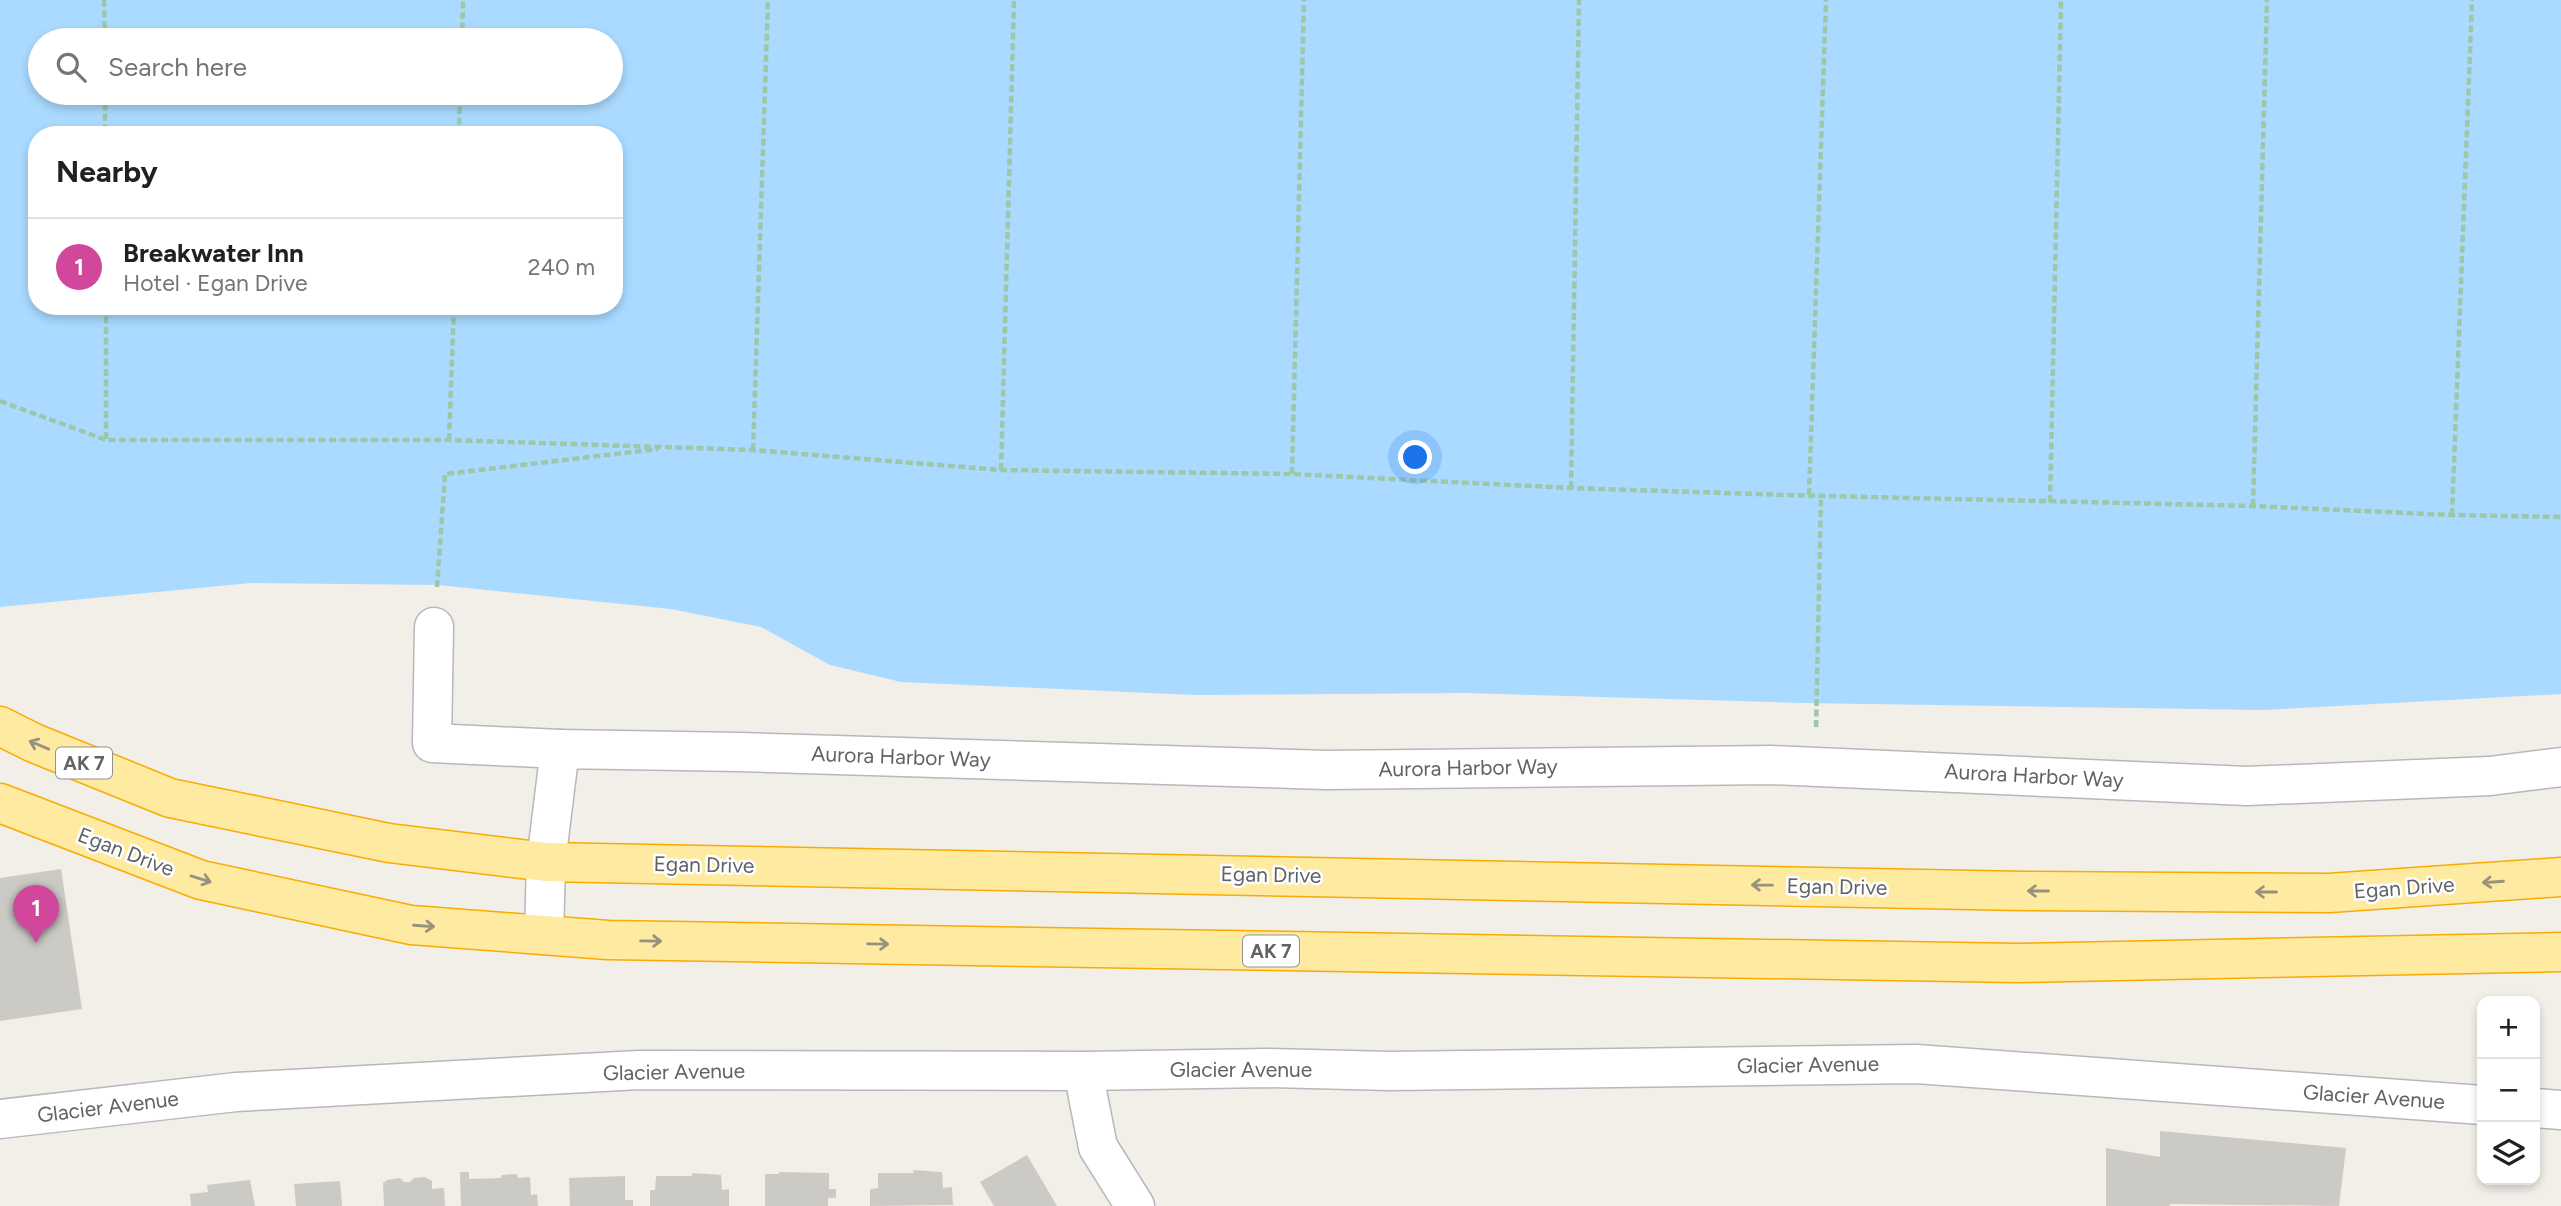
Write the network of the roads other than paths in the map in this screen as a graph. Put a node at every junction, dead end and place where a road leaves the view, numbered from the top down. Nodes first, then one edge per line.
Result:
1 (435, 626) road end
2 (0, 726) edge
3 (561, 749) junction
4 (2561, 767) edge
5 (0, 803) edge
6 (546, 862) junction
7 (2561, 877) edge
8 (544, 935) junction
9 (2561, 952) edge
10 (1083, 1071) junction
11 (2477, 1105) edge
12 (2540, 1108) edge
13 (2561, 1110) edge
14 (0, 1119) edge
15 (1135, 1206) edge

1 - 3 street, Aurora Harbor Way
6 -> 2 highway, Egan Drive / AK 7
3 - 4 street, Aurora Harbor Way
3 - 6 street
5 -> 8 highway, Egan Drive / AK 7
7 -> 6 highway, Egan Drive / AK 7
6 - 8 street
8 -> 9 highway, Egan Drive / AK 7
10 - 11 street, Glacier Avenue
10 - 14 street, Glacier Avenue
10 - 15 street
12 - 13 street

